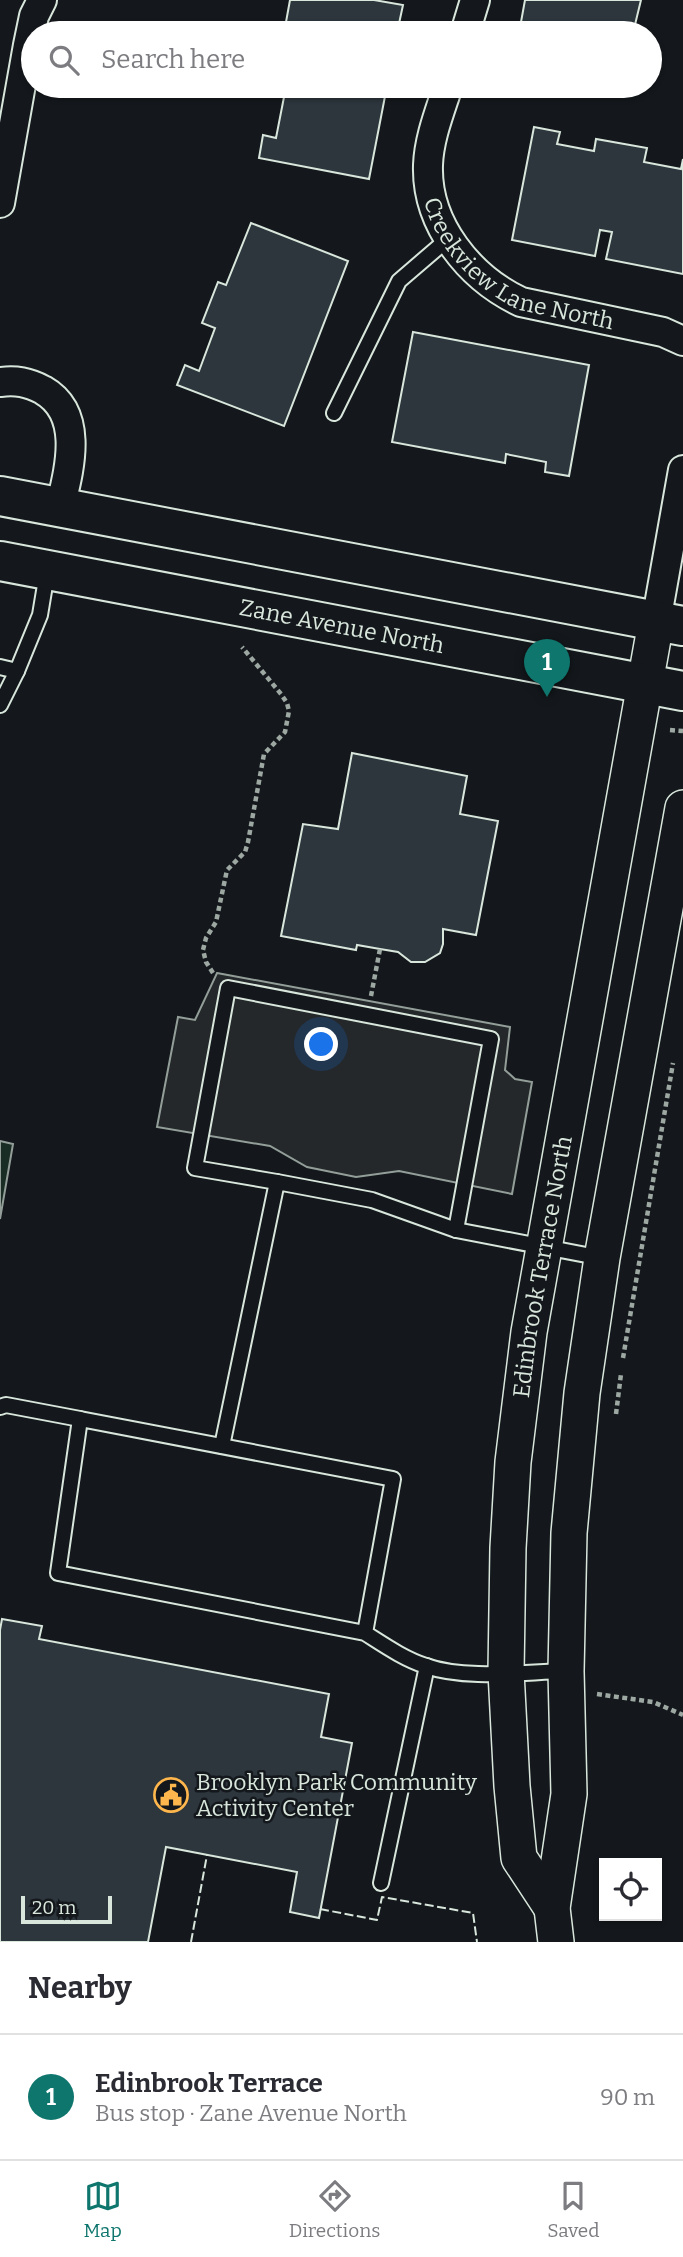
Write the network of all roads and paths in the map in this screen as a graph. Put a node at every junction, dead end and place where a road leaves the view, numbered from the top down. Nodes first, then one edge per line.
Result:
1 (42, 0) edge
2 (475, 0) edge
3 (33, 21) edge
4 (469, 21) edge
5 (21, 84) edge
6 (444, 98) edge
7 (0, 203) edge
8 (449, 238) junction
9 (683, 341) edge
10 (0, 382) edge
11 (334, 413) dead end
12 (683, 470) edge
13 (0, 496) edge
14 (60, 508) junction
15 (0, 561) edge
16 (48, 570) junction
17 (670, 624) edge
18 (242, 647) dead end
19 (0, 667) edge
20 (17, 671) junction
21 (645, 685) junction
22 (683, 691) edge
23 (0, 705) edge
24 (683, 808) edge
25 (380, 949) dead end
26 (228, 988) junction
27 (368, 1014) junction
28 (674, 1060) dead end
29 (277, 1182) junction
30 (456, 1230) junction
31 (544, 1247) junction
32 (602, 1258) junction
33 (0, 1407) edge
34 (80, 1419) junction
35 (615, 1419) dead end
36 (222, 1446) junction
37 (365, 1633) junction
38 (426, 1666) junction
39 (566, 1671) junction
40 (506, 1672) junction
41 (601, 1694) dead end
42 (683, 1716) edge
43 (381, 1883) dead end
44 (552, 1908) junction
45 (556, 1942) edge

1 - 3 street
2 - 4 street
5 - 7 street
6 - 8 street, Creekview Lane North
8 - 9 street, Creekview Lane North
8 - 11 lane
10 - 14 street
12 - 17 street
13 - 14 main road
14 - 17 main road
15 - 16 main road, Zane Avenue North
16 - 20 lane
16 - 21 main road, Zane Avenue North
17 - 21 street, Edinbrook Terrace North
18 - 26 path
19 - 20 lane
20 - 23 lane
21 - 22 main road, Zane Avenue North
21 - 31 street, Edinbrook Terrace North
24 - 32 street, Edinbrook Terrace North
25 - 27 path
26 - 27 lane
26 - 29 lane
27 - 30 lane
28 - 35 path
29 - 30 lane
29 - 36 lane
30 - 31 lane
31 - 32 lane
31 - 40 street, Edinbrook Terrace North
32 - 39 street, Edinbrook Terrace North
33 - 34 lane
34 - 36 lane
34 - 37 lane
36 - 37 lane
37 - 38 lane
38 - 40 lane
38 - 43 lane
39 - 40 lane
39 - 44 street, Edinbrook Terrace North
40 - 44 street, Edinbrook Terrace North
41 - 42 path
44 - 45 street, Edinbrook Terrace North

